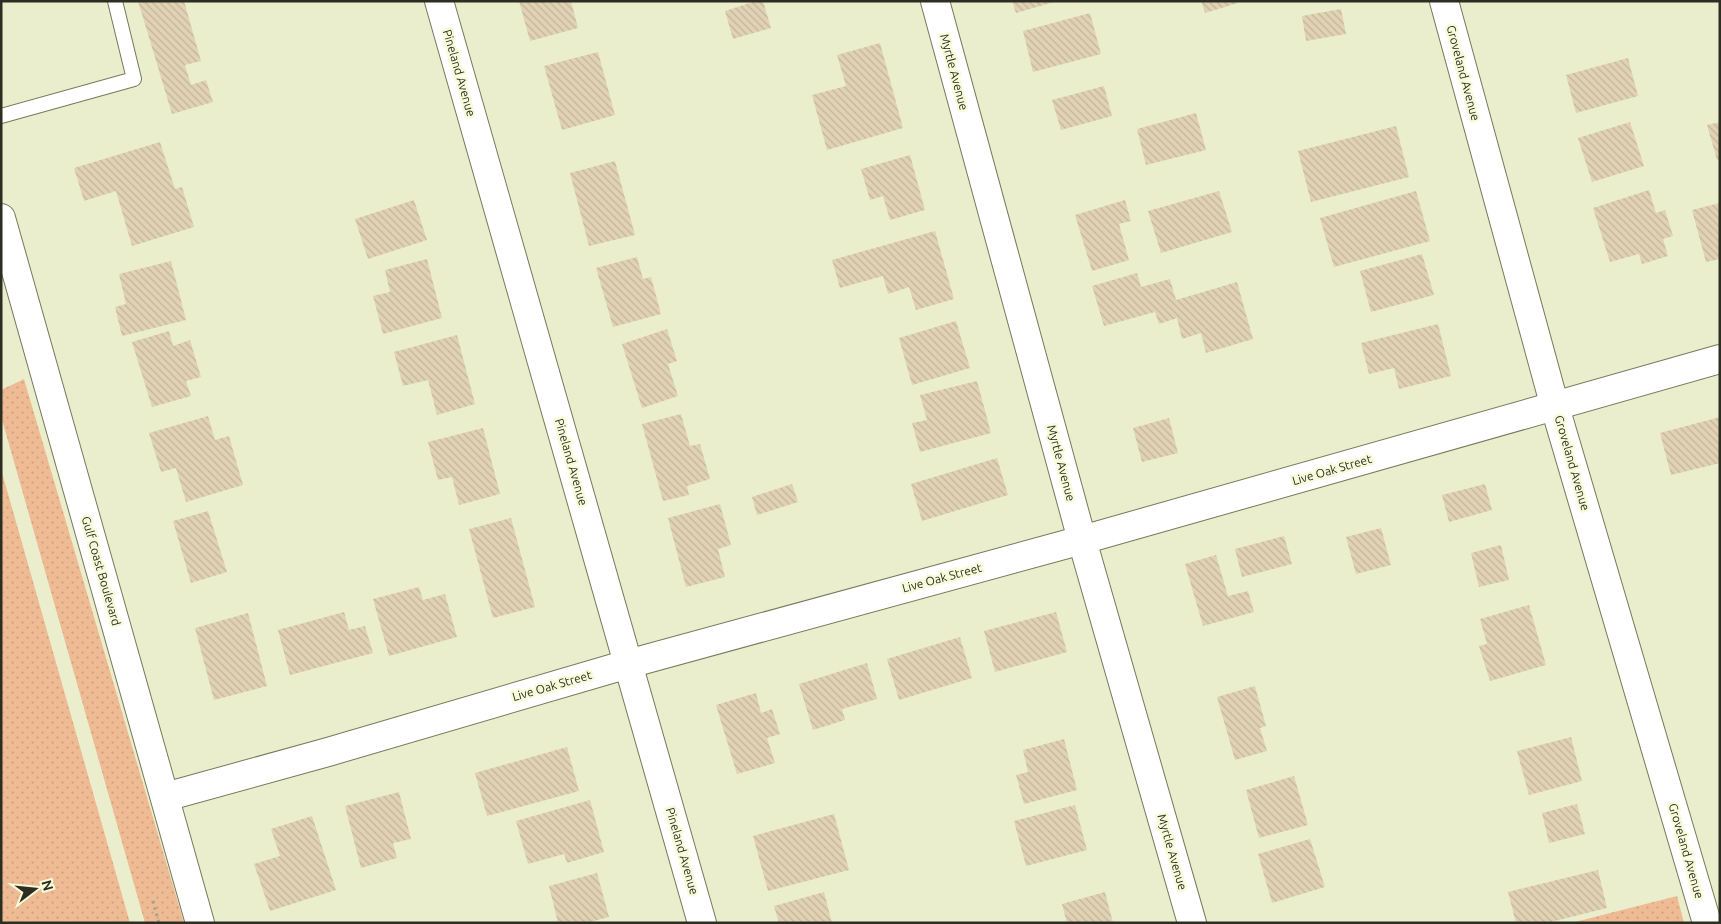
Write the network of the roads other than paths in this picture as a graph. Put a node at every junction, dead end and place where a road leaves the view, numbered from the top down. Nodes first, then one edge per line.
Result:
1 (115, 1) edge
2 (439, 1) edge
3 (935, 1) edge
4 (1444, 1) edge
5 (1, 116) edge
6 (1, 218) edge
7 (1720, 359) edge
8 (1555, 407) junction
9 (1082, 540) junction
10 (628, 664) junction
11 (164, 797) junction
12 (200, 923) edge
13 (702, 923) edge
14 (1192, 923) edge
15 (1708, 923) edge

1 - 5 lane
2 - 10 street, Pineland Avenue
3 - 9 street, Myrtle Avenue
4 - 8 street, Groveland Avenue
6 - 11 street, Gulf Coast Boulevard
7 - 8 street, Live Oak Street
8 - 9 street, Live Oak Street
8 - 15 street, Groveland Avenue
9 - 10 street, Live Oak Street
9 - 14 street, Myrtle Avenue
10 - 11 street, Live Oak Street
10 - 13 street, Pineland Avenue
11 - 12 street, Gulf Coast Boulevard

